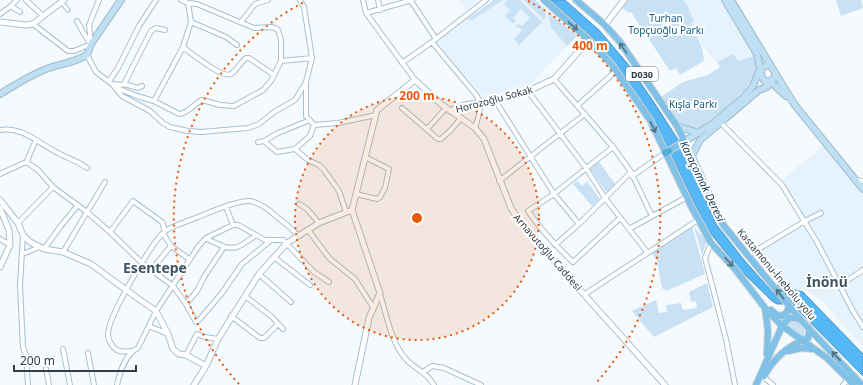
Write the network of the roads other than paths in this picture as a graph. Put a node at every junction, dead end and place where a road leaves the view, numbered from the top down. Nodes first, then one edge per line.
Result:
1 (17, 0) edge
2 (26, 0) edge
3 (99, 0) edge
4 (121, 0) edge
5 (156, 0) edge
6 (182, 0) edge
7 (268, 0) edge
8 (300, 0) edge
9 (364, 0) edge
10 (378, 0) edge
11 (412, 0) edge
12 (486, 0) edge
13 (544, 0) edge
14 (576, 0) edge
15 (624, 0) edge
16 (725, 0) edge
17 (731, 0) edge
18 (61, 1) edge
19 (188, 3) junction
20 (11, 6) junction
21 (68, 10) dead end
22 (380, 10) junction
23 (20, 12) dead end
24 (0, 14) edge
25 (366, 14) junction
26 (43, 16) junction
27 (77, 20) dead end
28 (0, 22) edge
29 (191, 22) junction
30 (240, 22) junction
31 (33, 24) junction
32 (605, 25) junction
33 (164, 30) dead end
34 (436, 39) junction
35 (589, 40) junction
36 (432, 42) junction
37 (91, 44) junction
38 (237, 45) dead end
39 (183, 47) junction
40 (87, 55) junction
41 (312, 58) junction
42 (281, 61) junction
43 (402, 63) junction
44 (770, 64) junction
45 (760, 69) junction
46 (616, 71) junction
47 (274, 75) junction
48 (776, 75) junction
49 (554, 79) junction
50 (415, 80) junction
51 (770, 81) junction
52 (306, 82) junction
53 (111, 83) junction
54 (124, 84) junction
55 (142, 86) dead end
56 (116, 88) junction
57 (528, 92) junction
58 (0, 94) edge
59 (495, 100) junction
60 (154, 101) junction
61 (480, 102) junction
62 (794, 104) junction
63 (578, 105) junction
64 (402, 108) dead end
65 (448, 109) junction
66 (585, 114) junction
67 (376, 115) junction
68 (461, 118) junction
69 (310, 120) junction
70 (719, 121) junction
71 (314, 125) junction
72 (678, 126) junction
73 (475, 128) junction
74 (426, 129) junction
75 (0, 130) edge
76 (700, 133) junction
77 (560, 134) junction
78 (36, 140) junction
79 (264, 141) junction
80 (258, 142) dead end
81 (681, 144) junction
82 (613, 147) junction
83 (295, 149) junction
84 (667, 152) junction
85 (692, 156) junction
86 (365, 157) junction
87 (531, 157) junction
88 (26, 163) junction
89 (87, 168) dead end
90 (586, 168) junction
91 (0, 174) edge
92 (632, 174) junction
93 (856, 180) junction
94 (499, 181) junction
95 (863, 181) edge
96 (105, 182) dead end
97 (53, 187) junction
98 (863, 189) edge
99 (356, 194) junction
100 (554, 194) junction
101 (687, 197) junction
102 (605, 198) junction
103 (0, 200) edge
104 (299, 204) dead end
105 (78, 205) junction
106 (226, 206) junction
107 (0, 208) edge
108 (352, 210) junction
109 (87, 212) junction
110 (346, 212) junction
111 (820, 213) dead end
112 (652, 216) junction
113 (620, 218) junction
114 (698, 220) junction
115 (804, 221) junction
116 (18, 223) junction
117 (319, 223) junction
118 (579, 224) junction
119 (232, 225) junction
120 (629, 229) junction
121 (308, 230) junction
122 (110, 232) junction
123 (164, 232) junction
124 (23, 235) junction
125 (256, 235) junction
126 (298, 236) junction
127 (206, 238) junction
128 (0, 239) edge
129 (271, 240) junction
130 (288, 243) junction
131 (711, 243) junction
132 (10, 245) junction
133 (555, 245) junction
134 (171, 246) junction
135 (224, 247) junction
136 (42, 248) junction
137 (63, 252) junction
138 (647, 252) junction
139 (22, 254) junction
140 (748, 256) junction
141 (274, 257) junction
142 (189, 259) junction
143 (142, 263) junction
144 (0, 267) edge
145 (151, 270) junction
146 (863, 270) edge
147 (259, 274) junction
148 (329, 282) dead end
149 (310, 285) dead end
150 (840, 285) junction
151 (173, 286) junction
152 (126, 290) junction
153 (753, 292) junction
154 (380, 293) junction
155 (585, 294) junction
156 (244, 296) junction
157 (291, 302) dead end
158 (186, 304) junction
159 (789, 306) junction
160 (373, 307) junction
161 (765, 308) junction
162 (156, 311) junction
163 (232, 316) junction
164 (800, 320) junction
165 (278, 324) junction
166 (149, 326) junction
167 (782, 326) junction
168 (863, 327) edge
169 (809, 328) junction
170 (283, 329) dead end
171 (168, 334) junction
172 (218, 339) junction
173 (801, 340) junction
174 (63, 349) dead end
175 (814, 349) junction
176 (132, 351) junction
177 (784, 352) junction
178 (88, 353) dead end
179 (186, 355) junction
180 (766, 363) junction
181 (206, 366) junction
182 (46, 369) dead end
183 (423, 372) junction
184 (764, 377) junction
185 (845, 383) edge
186 (28, 385) edge
187 (49, 385) edge
188 (70, 385) edge
189 (94, 385) edge
190 (117, 385) edge
191 (194, 385) edge
192 (355, 385) edge
193 (434, 385) edge
194 (481, 385) edge
195 (665, 385) edge
196 (735, 385) edge
197 (756, 385) edge
198 (760, 385) edge
199 (773, 385) edge
200 (854, 385) edge
201 (862, 385) edge

1 - 20 street
2 - 26 street
3 - 37 street
4 - 37 main road
5 - 53 street
6 - 19 street
7 - 30 street
8 - 41 street
9 - 25 street
10 - 22 street
11 - 22 street
11 - 34 street
12 - 34 street
13 -> 35 main road
14 - 32 main road
15 - 32 street
16 - 45 main road
17 - 44 main road
18 - 21 street
18 - 26 street
19 - 29 street
19 - 30 street
20 - 23 street
20 - 24 street
22 - 25 street
25 - 43 street
26 - 31 street
27 - 37 street
28 - 31 street
29 - 38 street
29 - 39 street
30 - 42 street
31 - 37 street
72 -> 32 main road, D030
33 - 54 street
34 - 36 street
35 - 46 main road
35 - 49 street, Horozoğlu Sokak
36 - 43 street
36 - 61 street
37 - 40 main road
39 - 47 street
39 - 60 street
40 - 53 street
40 - 58 main road
41 - 42 street
41 - 52 street
42 - 47 street
43 - 50 street
44 - 45 main road
44 - 48 main road
45 - 51 main road
45 - 70 main road
46 - 63 street
46 -> 84 main road
47 - 60 street
48 - 51 main road
48 - 62 main road
49 - 57 street, Horozoğlu Sokak
49 - 63 street
50 - 65 street, Horozoğlu Sokak
50 - 67 street
51 - 62 main road
51 - 70 main road
52 - 56 street
52 - 69 street
53 - 54 street
53 - 56 street
54 - 55 street
56 - 60 street
57 - 59 street, Horozoğlu Sokak
57 - 77 street
59 - 61 street, Horozoğlu Sokak
59 - 87 street
61 - 65 street, Horozoğlu Sokak
61 - 73 street
62 - 93 main road
63 - 66 street
64 - 74 street
65 - 68 street, Arnavutoğlu Caddesi
65 - 74 street
66 - 77 street
66 - 82 street
67 - 71 street
67 - 86 street
68 - 73 street, Arnavutoğlu Caddesi
68 - 74 street
69 - 71 street
69 - 79 street
70 - 76 main road
70 - 85 main road
70 - 115 street
71 - 83 street
72 - 76 main road
72 - 81 main road, D030
73 - 94 street, Arnavutoğlu Caddesi
75 - 78 street
76 - 81 main road
77 - 87 street
77 - 90 street
78 - 88 street
78 - 89 street
79 - 80 street
79 - 83 street
81 - 84 main road
81 - 85 main road, Kastamonu-İnebolu yolu
82 - 90 street
82 - 92 street
83 - 110 street
84 - 92 street
84 - 101 main road
85 - 140 main road, Kastamonu-İnebolu yolu
86 - 99 street
86 - 99 street
87 - 94 street
87 - 100 street
88 - 91 street
88 - 97 street
90 - 100 street
90 - 102 street
92 - 102 street
92 - 112 street
93 - 95 street
93 - 98 main road
94 - 155 street, Arnavutoğlu Caddesi
96 - 109 street
97 - 105 street
97 - 116 street
99 - 108 street
100 - 118 street
100 - 133 street
101 - 112 street
101 - 114 main road
102 - 113 street
102 - 118 street
103 - 116 street
104 - 117 street
105 - 109 street
105 - 136 street
106 - 119 street
106 - 123 street
106 - 126 street
107 - 132 street
108 - 110 street
108 - 154 street
109 - 122 street
109 - 137 street
110 - 117 street
111 - 115 street
112 - 120 street
113 - 120 street
113 - 133 street
114 - 131 main road
114 - 138 street
115 - 140 street
115 - 150 street
116 - 124 street
117 - 121 street
118 - 133 street
119 - 125 street
119 - 127 street
120 - 138 street
121 - 126 street
121 - 160 street
122 - 123 street
122 - 143 street
123 - 134 street
123 - 143 street
124 - 136 street
124 - 139 street
125 - 129 street
125 - 135 street
126 - 130 street
127 - 135 street
127 - 142 street
128 - 132 street
129 - 130 street
129 - 158 street
130 - 141 street
130 - 148 street
131 -> 153 main road
131 - 196 street
132 - 144 street
134 - 142 street
134 - 145 street
135 - 158 street
136 - 137 street
136 - 139 street
137 - 152 street
138 - 155 street
139 - 186 street
159 -> 140 main road, Kastamonu-İnebolu yolu
141 - 147 street
141 - 149 street
142 - 151 street
143 - 145 street
143 - 152 street
145 - 151 street
146 - 150 street
147 - 156 street
147 - 157 street
150 - 168 street
151 - 158 street
151 - 162 street
152 - 162 street
152 - 176 street
153 - 159 main road
153 - 161 main road
154 - 160 street
154 - 183 street
155 - 195 street, Arnavutoğlu Caddesi
156 - 163 street
156 - 165 street
159 - 164 main road, Kastamonu-İnebolu yolu
160 - 192 street
161 - 167 main road
161 - 180 main road
162 - 166 street
162 - 171 street
163 - 165 street
163 - 172 street
164 - 167 main road
164 - 169 main road, Kastamonu-İnebolu yolu
165 - 170 street
166 - 171 street
166 - 176 street
167 - 173 main road
167 - 180 main road
169 - 173 main road
201 -> 169 main road, Kastamonu-İnebolu yolu
171 - 179 street
172 - 179 street
172 - 181 street
173 - 175 main road
173 - 177 main road
174 - 188 street
175 - 177 main road
175 - 185 main road
176 - 190 street
177 - 184 main road
178 - 189 street
179 - 181 street
180 - 197 main road
181 - 191 street
182 - 187 street
183 - 193 street
183 - 194 street
184 - 198 main road
184 - 199 street
185 - 200 main road

